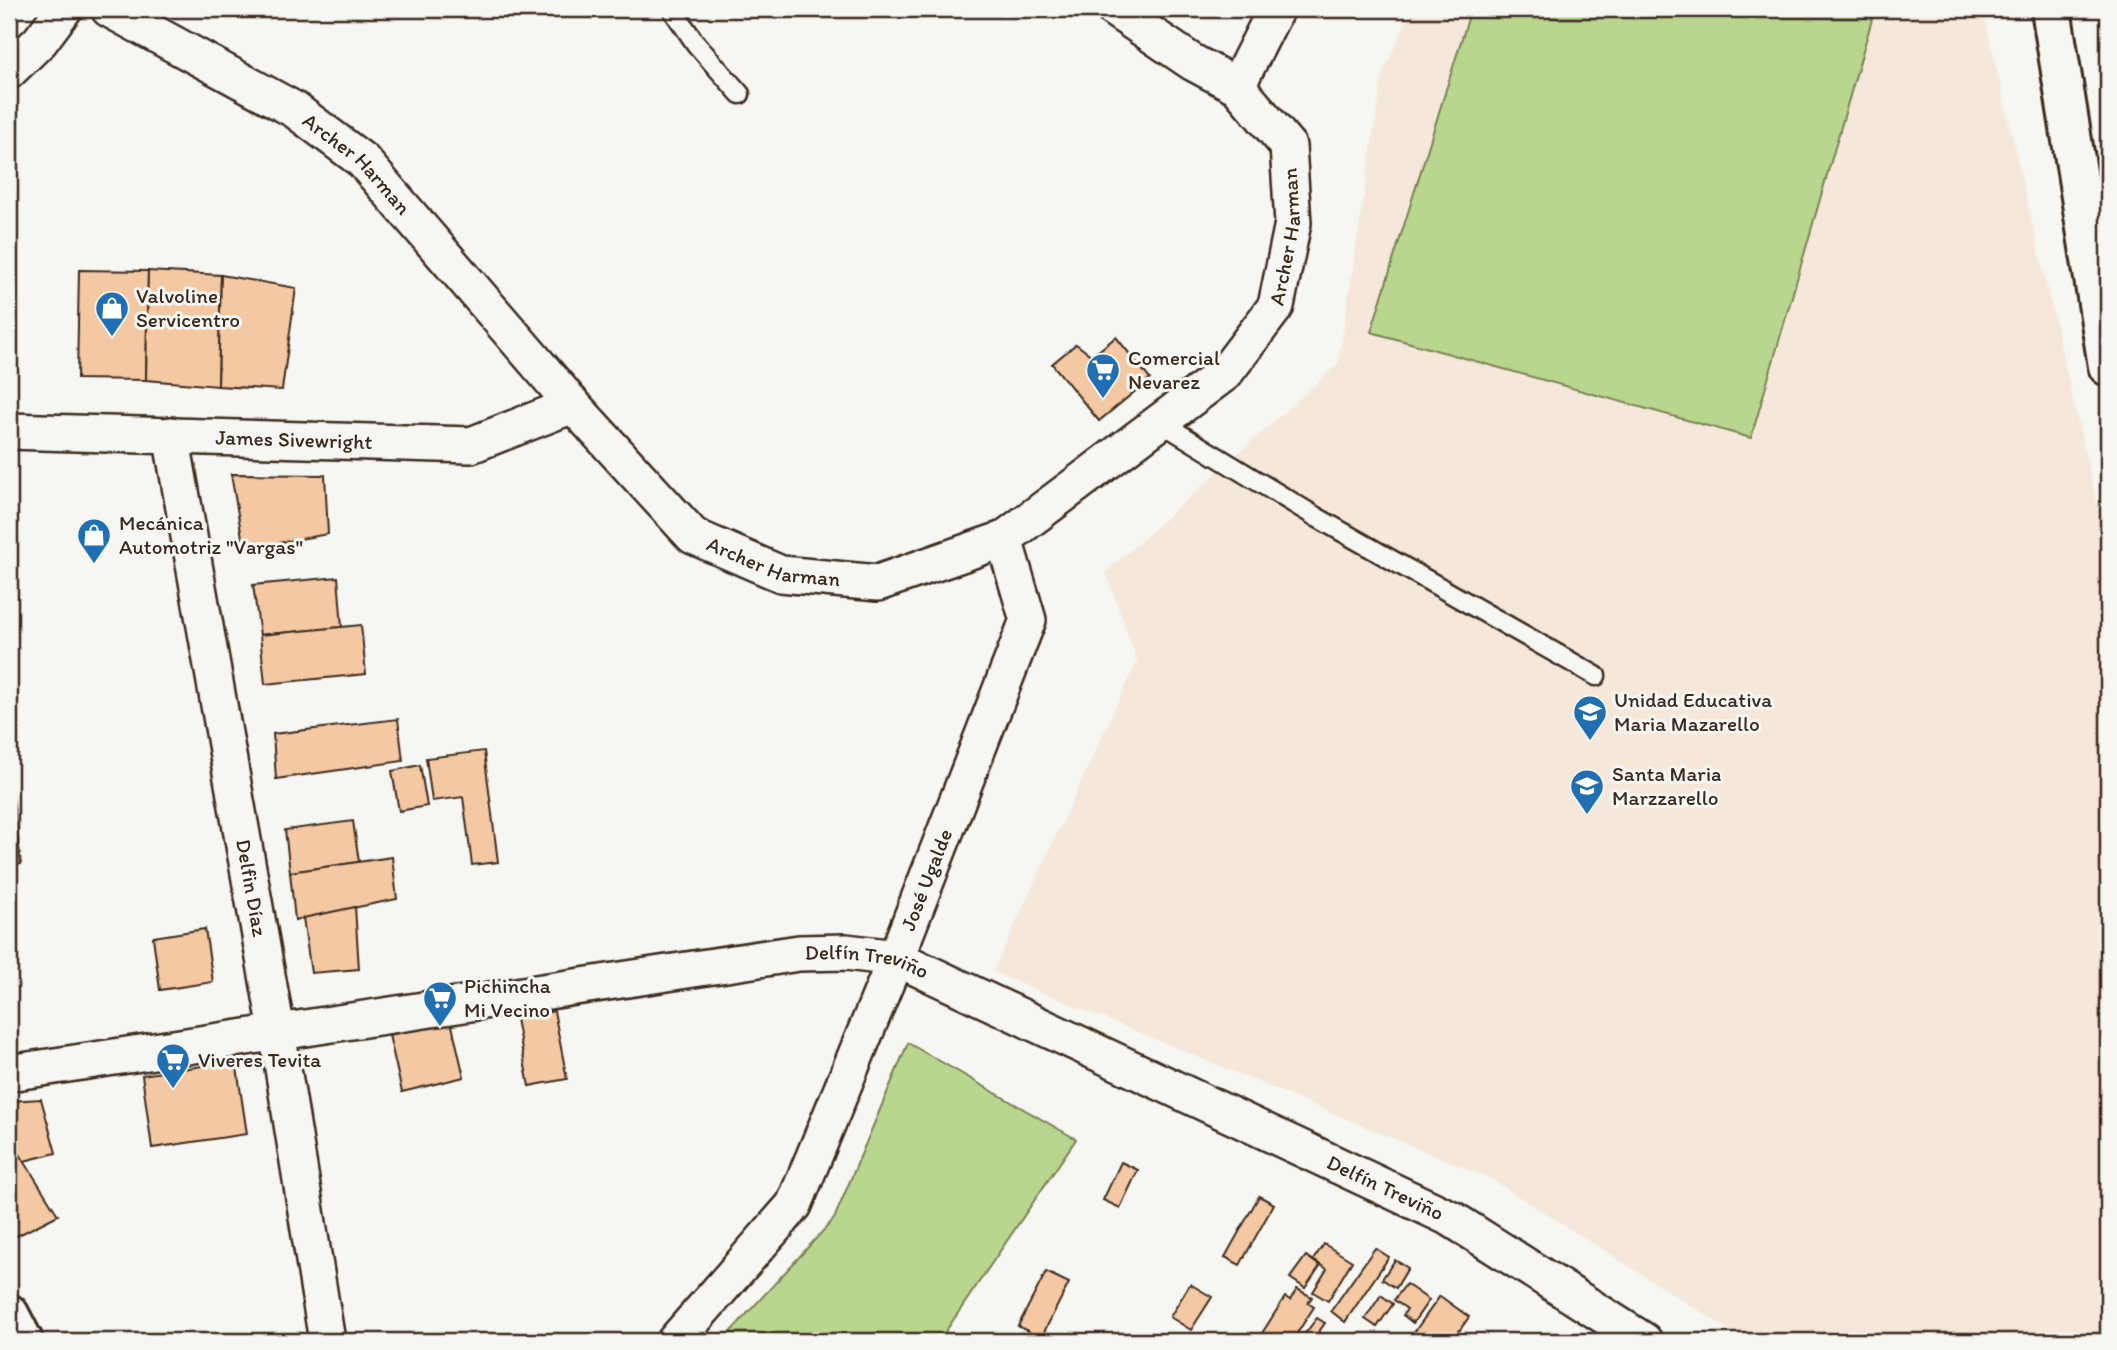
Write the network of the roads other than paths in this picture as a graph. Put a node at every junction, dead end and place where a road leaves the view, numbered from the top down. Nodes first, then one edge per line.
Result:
1 (64, 9) edge
2 (109, 9) edge
3 (672, 9) edge
4 (1114, 9) edge
5 (1276, 9) edge
6 (2051, 9) edge
7 (9, 71) edge
8 (1237, 86) junction
9 (740, 94) dead end
10 (2108, 366) edge
11 (573, 405) junction
12 (1160, 422) junction
13 (9, 431) edge
14 (171, 435) junction
15 (1004, 539) junction
16 (1596, 676) dead end
17 (896, 958) junction
18 (277, 1031) junction
19 (9, 1073) edge
20 (9, 1314) edge
21 (23, 1341) edge
22 (327, 1341) edge
23 (675, 1341) edge
24 (1644, 1341) edge

1 - 7 street
2 - 11 street, Archer Harman
3 - 9 lane
4 - 8 street
5 - 8 street
6 - 10 street
8 - 12 street, Archer Harman
11 - 14 street, James Sivewright
11 - 15 street, Archer Harman
12 - 15 street, Archer Harman
12 - 16 lane
13 - 14 street, James Sivewright
14 - 18 street, Delfin Díaz
15 - 17 street, José Ugalde
17 - 18 street, Delfín Treviño
17 - 23 street, José Ugalde
17 - 24 street, Delfín Treviño
18 - 19 street, Delfín Treviño
18 - 22 street, Delfin Díaz
20 - 21 street

